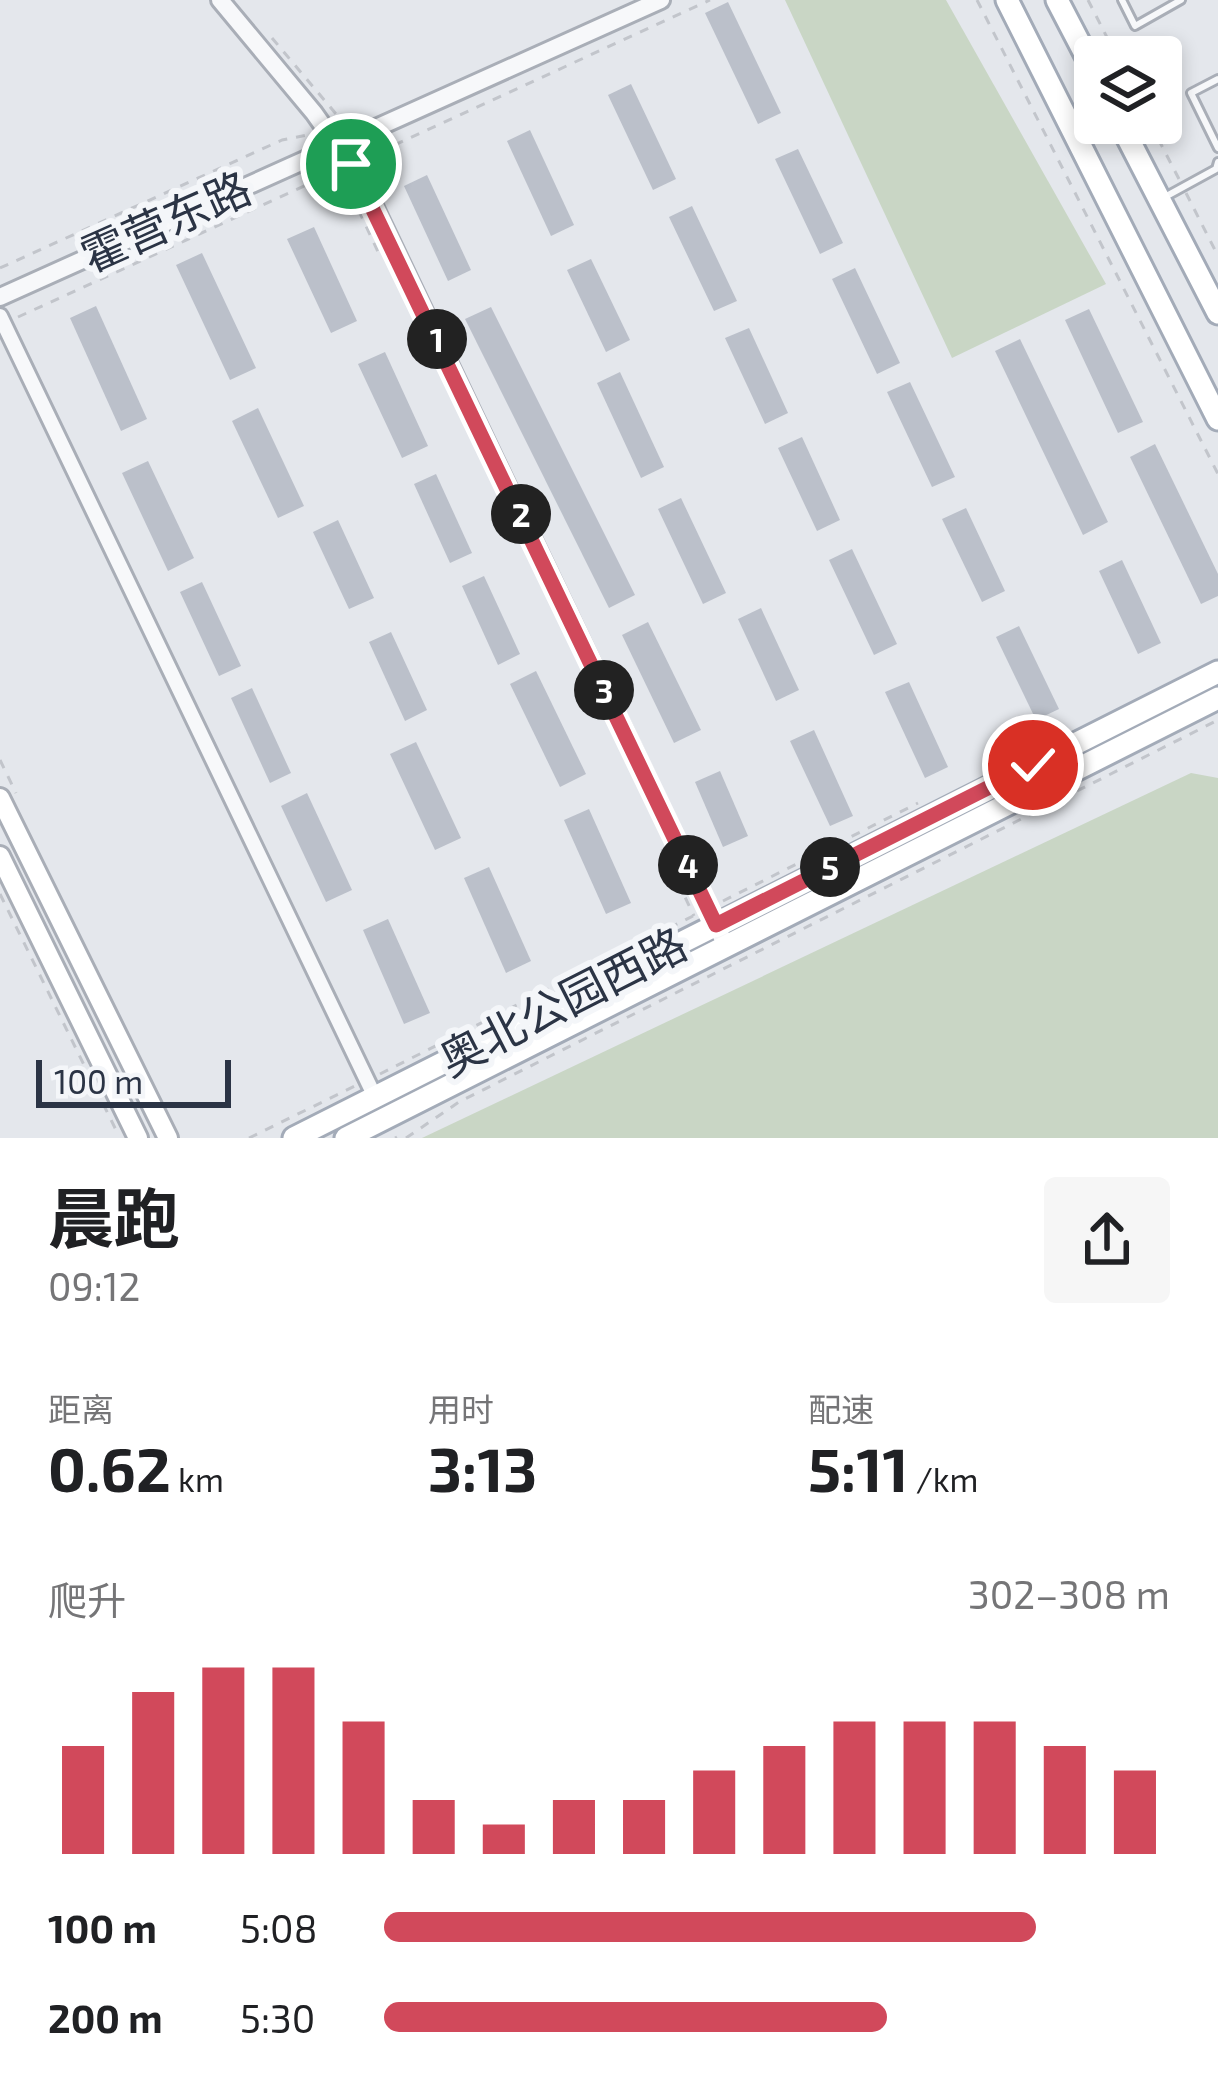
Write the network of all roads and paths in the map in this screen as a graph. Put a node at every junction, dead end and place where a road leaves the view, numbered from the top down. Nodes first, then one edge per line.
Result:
1 (220, 0) edge
2 (661, 0) edge
3 (710, 0) edge
4 (977, 0) edge
5 (1007, 0) edge
6 (1058, 0) edge
7 (1088, 0) edge
8 (1122, 0) edge
9 (1181, 0) edge
10 (1076, 36) edge
11 (1106, 36) edge
12 (1218, 79) edge
13 (290, 137) dead end
14 (1131, 144) edge
15 (339, 145) junction
16 (386, 148) dead end
17 (1218, 148) edge
18 (1218, 162) edge
19 (319, 179) dead end
20 (1160, 199) junction
21 (0, 268) edge
22 (0, 297) edge
23 (1218, 313) edge
24 (2, 320) edge
25 (1218, 419) edge
26 (1218, 474) edge
27 (1218, 672) edge
28 (1218, 698) edge
29 (1218, 720) edge
30 (0, 798) edge
31 (0, 856) edge
32 (0, 894) edge
33 (676, 925) dead end
34 (716, 925) junction
35 (726, 946) junction
36 (371, 1089) junction
37 (120, 1138) edge
38 (138, 1138) edge
39 (168, 1138) edge
40 (249, 1138) edge
41 (293, 1138) edge
42 (346, 1138) edge
43 (406, 1138) edge

1 - 15 street
2 - 15 street, 霍营东路
3 - 16 path
4 - 26 path
5 - 25 main road
6 - 10 main road
7 - 11 path
8 - 9 lane
12 - 17 lane
13 - 21 path
14 - 20 main road
15 - 22 street, 霍营东路
15 - 34 street
18 - 20 lane
19 - 24 path
20 - 23 main road
24 - 36 street
27 - 34 main road, 奥北公园西路
28 - 35 main road, 奥北公园西路
29 - 43 path
30 - 39 main road
31 - 38 main road
32 - 37 path
33 - 36 path
34 - 35 street
34 - 36 main road, 奥北公园西路
35 - 42 main road, 奥北公园西路
36 - 40 path
36 - 41 main road, 奥北公园西路

